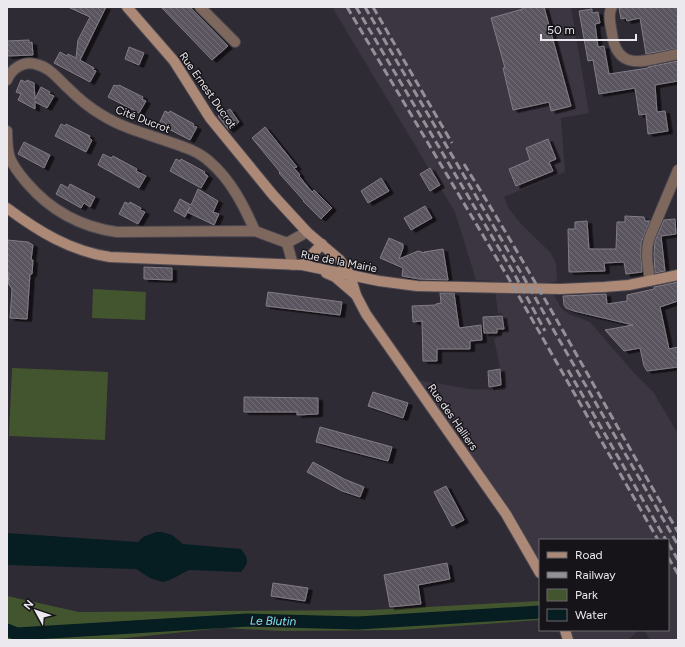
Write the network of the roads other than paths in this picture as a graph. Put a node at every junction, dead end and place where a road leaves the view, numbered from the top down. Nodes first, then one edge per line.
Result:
1 (127, 7) edge
2 (200, 7) edge
3 (612, 7) edge
4 (234, 42) dead end
5 (678, 54) edge
6 (7, 80) edge
7 (7, 131) edge
8 (678, 170) edge
9 (7, 208) edge
10 (304, 228) junction
11 (255, 231) junction
12 (287, 243) junction
13 (322, 244) junction
14 (297, 265) junction
15 (319, 269) junction
16 (350, 274) junction
17 (678, 274) edge
18 (650, 281) junction
19 (356, 295) junction
20 (539, 571) edge

1 - 10 main road, Rue Ernest Ducrot
2 - 4 street
3 - 5 street
6 - 11 street, Cité Ducrot
7 - 11 street
8 - 18 street
9 - 14 main road, Rue de la Mairie
10 - 12 street
10 - 13 main road, Rue Ernest Ducrot
11 - 12 street
12 - 14 street
13 - 14 main road
13 - 16 main road, Rue Ernest Ducrot
14 - 15 main road, Rue de la Mairie
15 - 16 main road, Rue de la Mairie
15 - 19 main road
16 - 18 main road, Rue de la Mairie
16 - 19 main road, Rue des Halliers
17 - 18 main road, Rue de la Mairie
19 - 20 main road, Rue des Halliers

